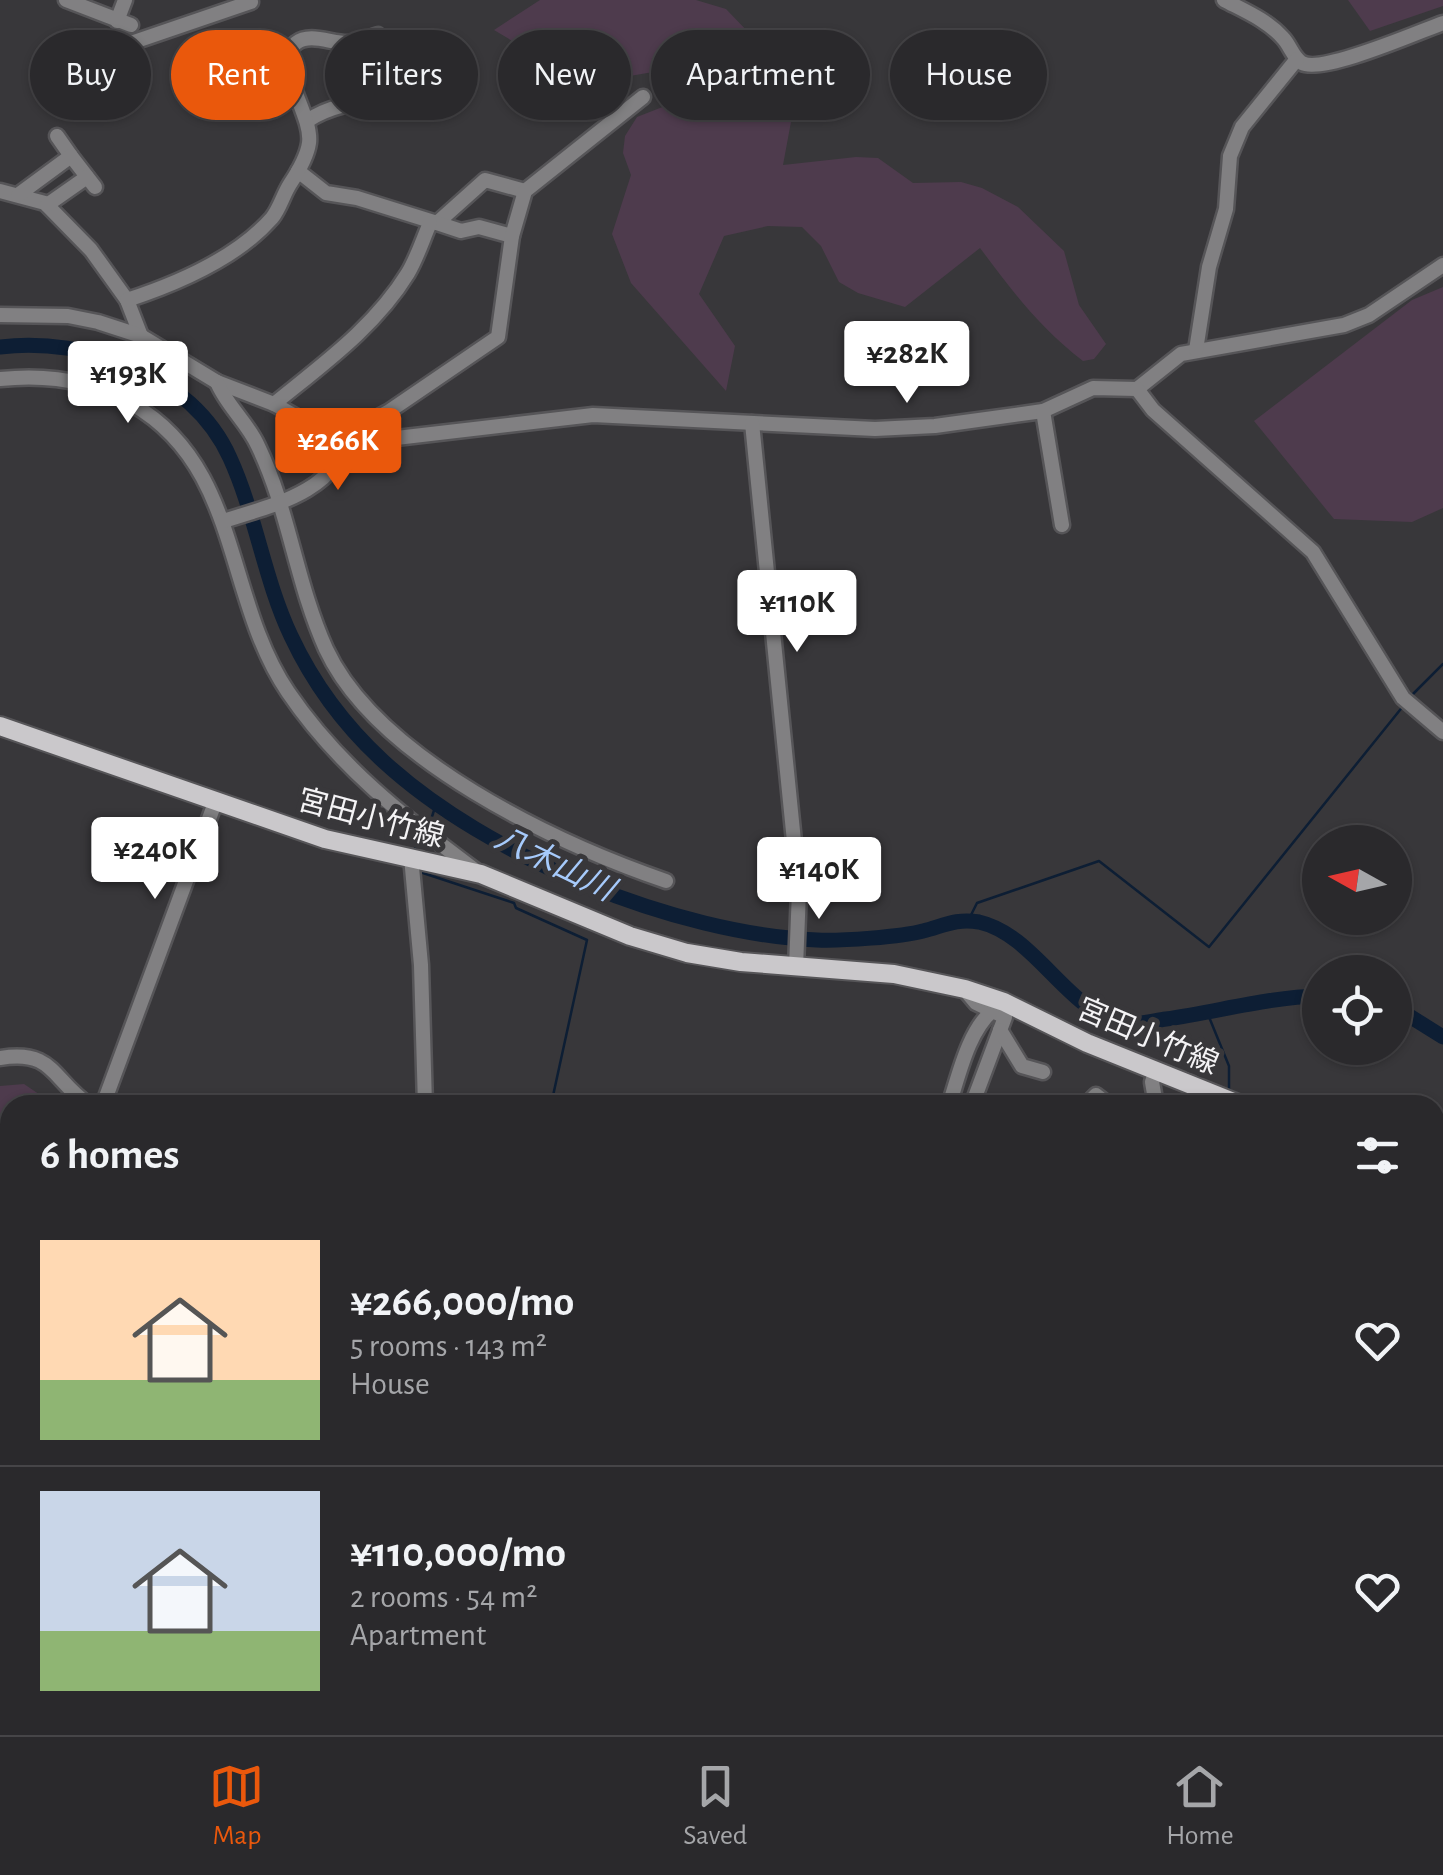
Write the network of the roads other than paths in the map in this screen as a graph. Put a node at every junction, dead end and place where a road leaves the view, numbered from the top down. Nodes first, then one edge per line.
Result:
1 (66, 0) edge
2 (125, 0) edge
3 (1224, 0) edge
4 (251, 1) edge
5 (1443, 23) edge
6 (151, 35) edge
7 (325, 40) edge
8 (1297, 59) junction
9 (644, 97) dead end
10 (325, 111) edge
11 (308, 121) junction
12 (57, 136) dead end
13 (71, 156) junction
14 (298, 171) junction
15 (0, 191) edge
16 (526, 191) junction
17 (18, 195) junction
18 (47, 205) junction
19 (434, 223) junction
20 (512, 236) junction
21 (1443, 264) edge
22 (127, 300) junction
23 (0, 315) edge
24 (141, 336) junction
25 (1196, 350) junction
26 (0, 378) edge
27 (217, 382) junction
28 (1137, 389) junction
29 (274, 404) junction
30 (1043, 411) junction
31 (752, 423) junction
32 (345, 444) junction
33 (280, 503) junction
34 (224, 521) junction
35 (1062, 525) dead end
36 (0, 726) edge
37 (1443, 732) edge
38 (216, 800) junction
39 (411, 857) junction
40 (480, 874) junction
41 (666, 881) dead end
42 (796, 959) junction
43 (965, 989) junction
44 (999, 1019) junction
45 (1071, 1034) junction
46 (0, 1058) edge
47 (1156, 1071) junction
48 (1044, 1072) dead end
49 (978, 1090) junction
50 (76, 1095) edge
51 (108, 1095) edge
52 (425, 1095) edge
53 (953, 1095) edge
54 (976, 1095) edge
55 (981, 1095) edge
56 (1154, 1095) edge
57 (1216, 1095) edge

1 - 2 street
3 - 8 street
4 - 6 street
5 - 8 street
7 - 11 street
8 - 25 street
9 - 16 street
10 - 11 street
11 - 14 street
12 - 13 street
13 - 17 street
13 - 18 street
14 - 19 street
14 - 22 street
15 - 17 street
16 - 19 street
16 - 20 street
17 - 18 street
18 - 22 street
19 - 20 street
19 - 29 street
20 - 32 street
21 - 25 street
22 - 24 street
23 - 24 street
24 - 27 street
25 - 28 street
26 - 34 street
27 - 29 street
27 - 33 street
28 - 30 street
28 - 37 street
29 - 32 street
30 - 31 street
30 - 35 street
31 - 32 street
31 - 42 street
32 - 33 street
33 - 34 street
33 - 41 street
34 - 40 street
36 - 38 main road, 宮田小竹線
38 - 39 main road, 宮田小竹線
38 - 51 street
39 - 40 main road, 宮田小竹線
39 - 52 street
40 - 42 main road, 宮田小竹線
42 - 43 main road, 宮田小竹線
43 - 44 street
43 - 45 main road, 宮田小竹線
44 - 45 street
44 - 48 street
44 - 49 street
44 - 53 street
45 - 47 main road, 宮田小竹線
46 - 50 street
47 - 56 street
47 - 57 main road, 宮田小竹線
49 - 54 street
49 - 55 street

